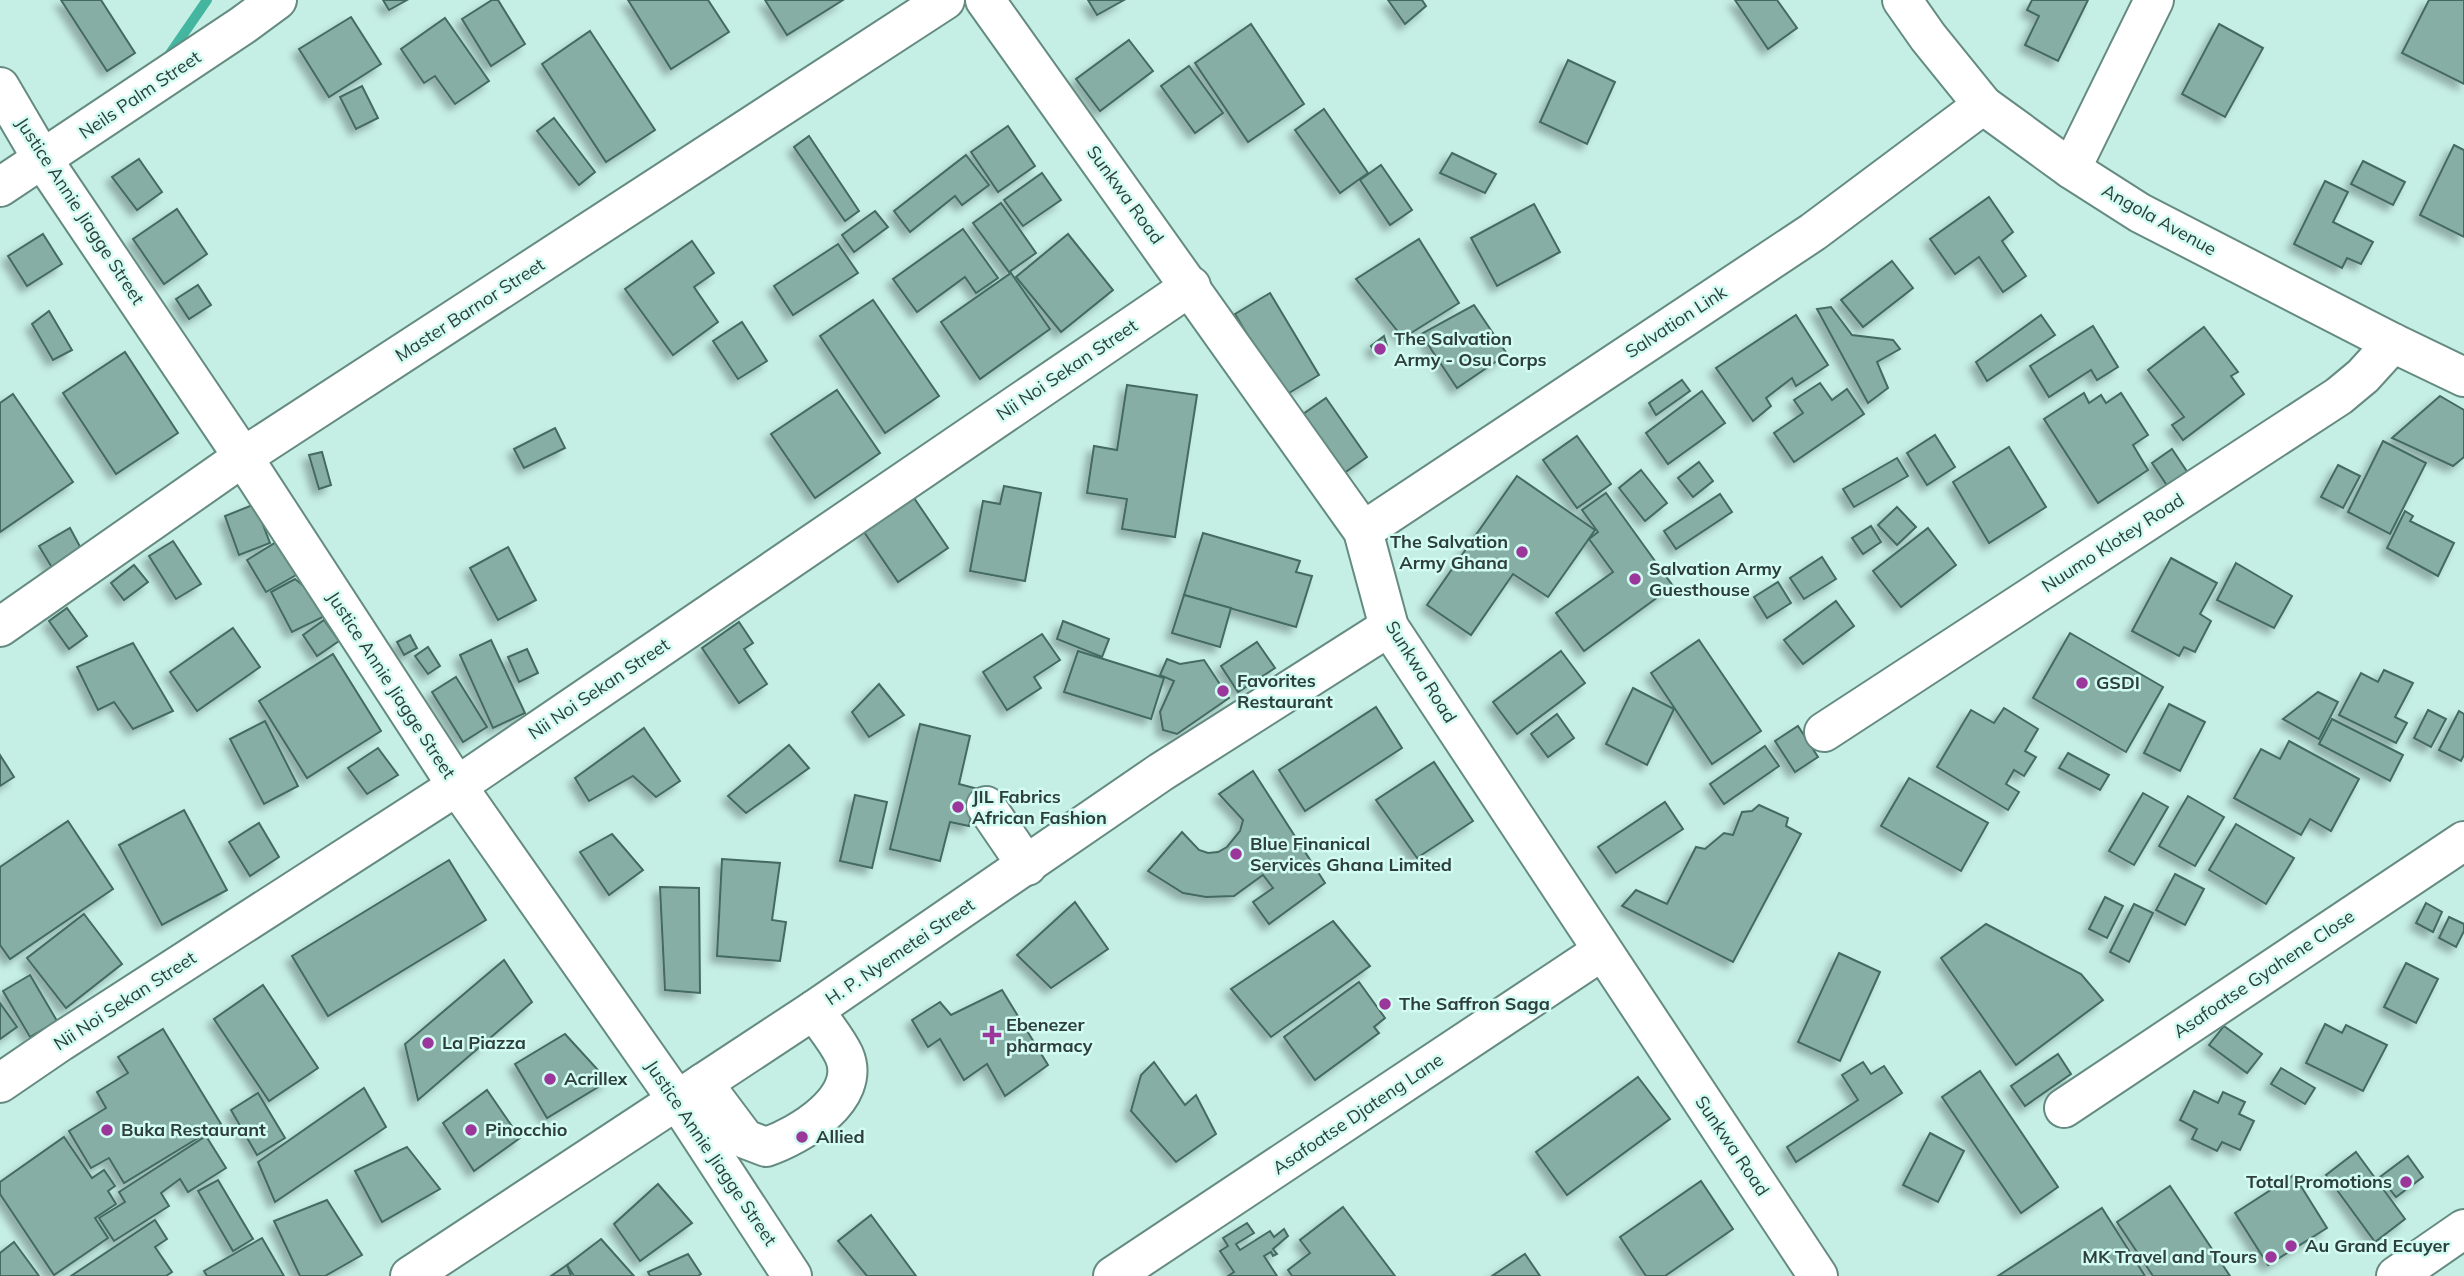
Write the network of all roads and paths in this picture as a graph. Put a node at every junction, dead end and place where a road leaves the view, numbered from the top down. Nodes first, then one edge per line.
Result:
1 (277, 0) edge
2 (945, 0) edge
3 (985, 0) edge
4 (1902, 0) edge
5 (2154, 0) edge
6 (7, 97) edge
7 (1983, 105) junction
8 (42, 158) junction
9 (2071, 169) junction
10 (0, 187) edge
11 (1191, 286) junction
12 (2393, 343) junction
13 (2464, 377) edge
14 (243, 457) junction
15 (1363, 531) junction
16 (0, 627) edge
17 (1389, 627) junction
18 (1824, 732) dead end
19 (457, 786) junction
20 (986, 806) dead end
21 (2464, 841) edge
22 (1027, 866) junction
23 (1602, 951) junction
24 (814, 1010) junction
25 (0, 1083) edge
26 (690, 1091) junction
27 (2064, 1108) dead end
28 (2464, 1229) edge
29 (1815, 1275) edge
30 (410, 1276) edge
31 (792, 1276) edge
32 (1113, 1276) edge
33 (2396, 1276) edge

1 - 8 street, Neils Palm Street
2 - 14 street, Master Barnor Street
3 - 11 street, Sunkwa Road
4 - 7 street, Angola Avenue
5 - 9 street
6 - 8 street, Justice Annie Jiagge Street
7 - 9 street, Angola Avenue
7 - 15 street, Salvation Link
8 - 10 street, Neils Palm Street
8 - 14 street, Justice Annie Jiagge Street
9 - 12 street, Angola Avenue
11 - 15 street, Sunkwa Road
11 - 19 street, Nii Noi Sekan Street
12 - 13 street, Angola Avenue
12 - 18 street, Nuumo Klotey Road
14 - 16 street, Master Barnor Street
14 - 19 street, Justice Annie Jiagge Street
15 - 17 street, Sunkwa Road
17 - 22 street, H. P. Nyemetei Street
17 - 23 street, Sunkwa Road
19 - 25 street, Nii Noi Sekan Street
19 - 26 street, Justice Annie Jiagge Street
20 - 22 street
21 - 27 street, Asafoatse Gyahene Close
22 - 24 street, H. P. Nyemetei Street
23 - 29 street, Sunkwa Road
23 - 32 street, Asafoatse Djateng Lane
24 - 26 street, H. P. Nyemetei Street
24 - 26 street
26 - 30 street, H. P. Nyemetei Street
26 - 31 street, Justice Annie Jiagge Street
28 - 33 street

